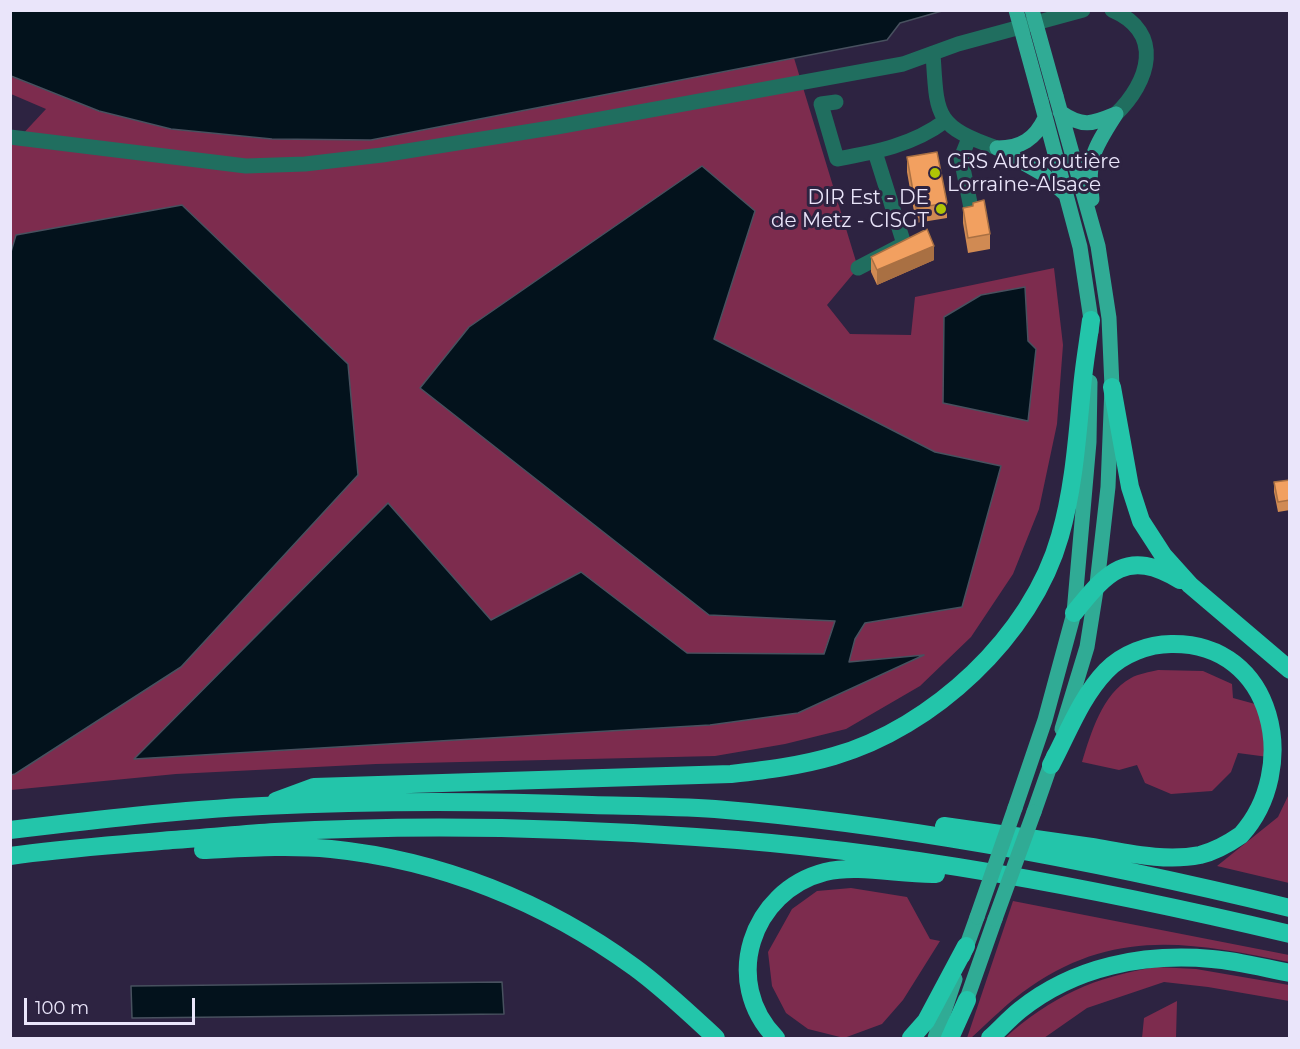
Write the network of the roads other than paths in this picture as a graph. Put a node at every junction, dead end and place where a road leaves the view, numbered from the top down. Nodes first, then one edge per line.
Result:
1 (1016, 10) edge
2 (1032, 10) edge
3 (1083, 10) edge
4 (1112, 10) edge
5 (933, 53) junction
6 (1048, 98) junction
7 (836, 102) dead end
8 (1060, 112) junction
9 (1116, 114) junction
10 (1045, 118) junction
11 (945, 121) junction
12 (10, 137) edge
13 (969, 138) junction
14 (997, 148) junction
15 (875, 152) junction
16 (1065, 194) junction
17 (971, 208) edge
18 (1098, 246) junction
19 (858, 268) dead end
20 (1091, 320) junction
21 (1112, 387) junction
22 (1097, 584) junction
23 (1190, 585) junction
24 (1074, 613) junction
25 (1290, 670) edge
26 (1052, 765) junction
27 (262, 806) junction
28 (714, 809) junction
29 (10, 830) edge
30 (81, 848) junction
31 (10, 855) edge
32 (958, 867) junction
33 (1290, 908) edge
34 (1290, 934) edge
35 (966, 946) junction
36 (1290, 973) edge
37 (967, 1000) joint
38 (716, 1038) edge
39 (776, 1038) edge
40 (911, 1038) edge
41 (935, 1038) edge
42 (952, 1038) edge
43 (990, 1038) edge

1 - 6 main road, bridge
2 - 6 main road, bridge
3 - 5 street
4 - 9 street
5 - 11 street
5 - 12 street
6 - 8 main road
6 - 10 main road
7 - 15 street
8 - 9 main road
8 - 18 main road
9 - 18 main road
10 - 14 main road
10 - 16 main road
11 - 13 street
11 - 15 street
13 - 14 street
13 - 17 street
14 - 16 main road
15 - 19 street
16 - 20 main road
18 - 21 main road
20 - 24 main road
20 - 27 highway
21 - 22 main road
21 - 23 highway
22 - 23 highway
22 - 24 highway
22 - 26 main road
23 - 25 highway
24 - 35 main road, bridge
26 - 28 highway
26 - 37 main road, bridge
27 - 28 highway
27 - 29 highway
28 - 33 highway
30 - 31 highway
30 - 32 highway
30 - 38 highway
32 - 34 highway
32 - 39 highway
35 - 40 highway
35 - 41 main road
36 - 43 highway
37 - 42 highway

